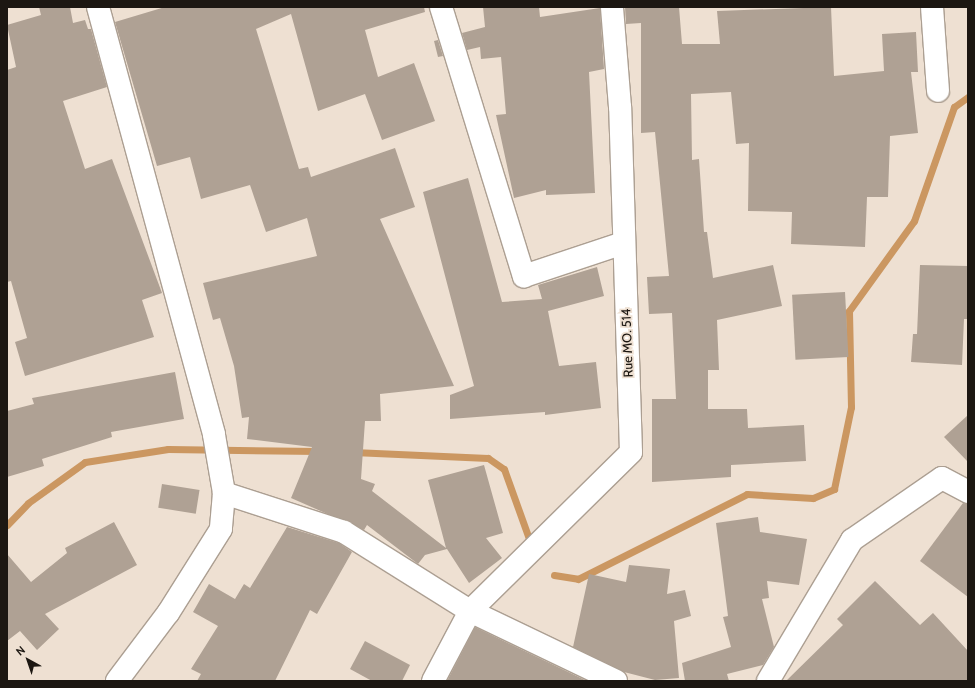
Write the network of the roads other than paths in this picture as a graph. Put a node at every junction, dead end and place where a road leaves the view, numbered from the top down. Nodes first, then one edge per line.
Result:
1 (98, 7) edge
2 (442, 7) edge
3 (612, 7) edge
4 (932, 7) edge
5 (938, 91) dead end
6 (623, 243) junction
7 (968, 492) edge
8 (224, 493) junction
9 (470, 611) junction
10 (117, 681) edge
11 (433, 681) edge
12 (616, 681) edge
13 (768, 681) edge

1 - 8 street
2 - 6 street
3 - 6 street, Rue MO. 514
4 - 5 street
6 - 9 street, Rue MO. 514
7 - 13 street
8 - 9 street
8 - 10 street
9 - 11 street, Rue MO. 514
9 - 12 street

